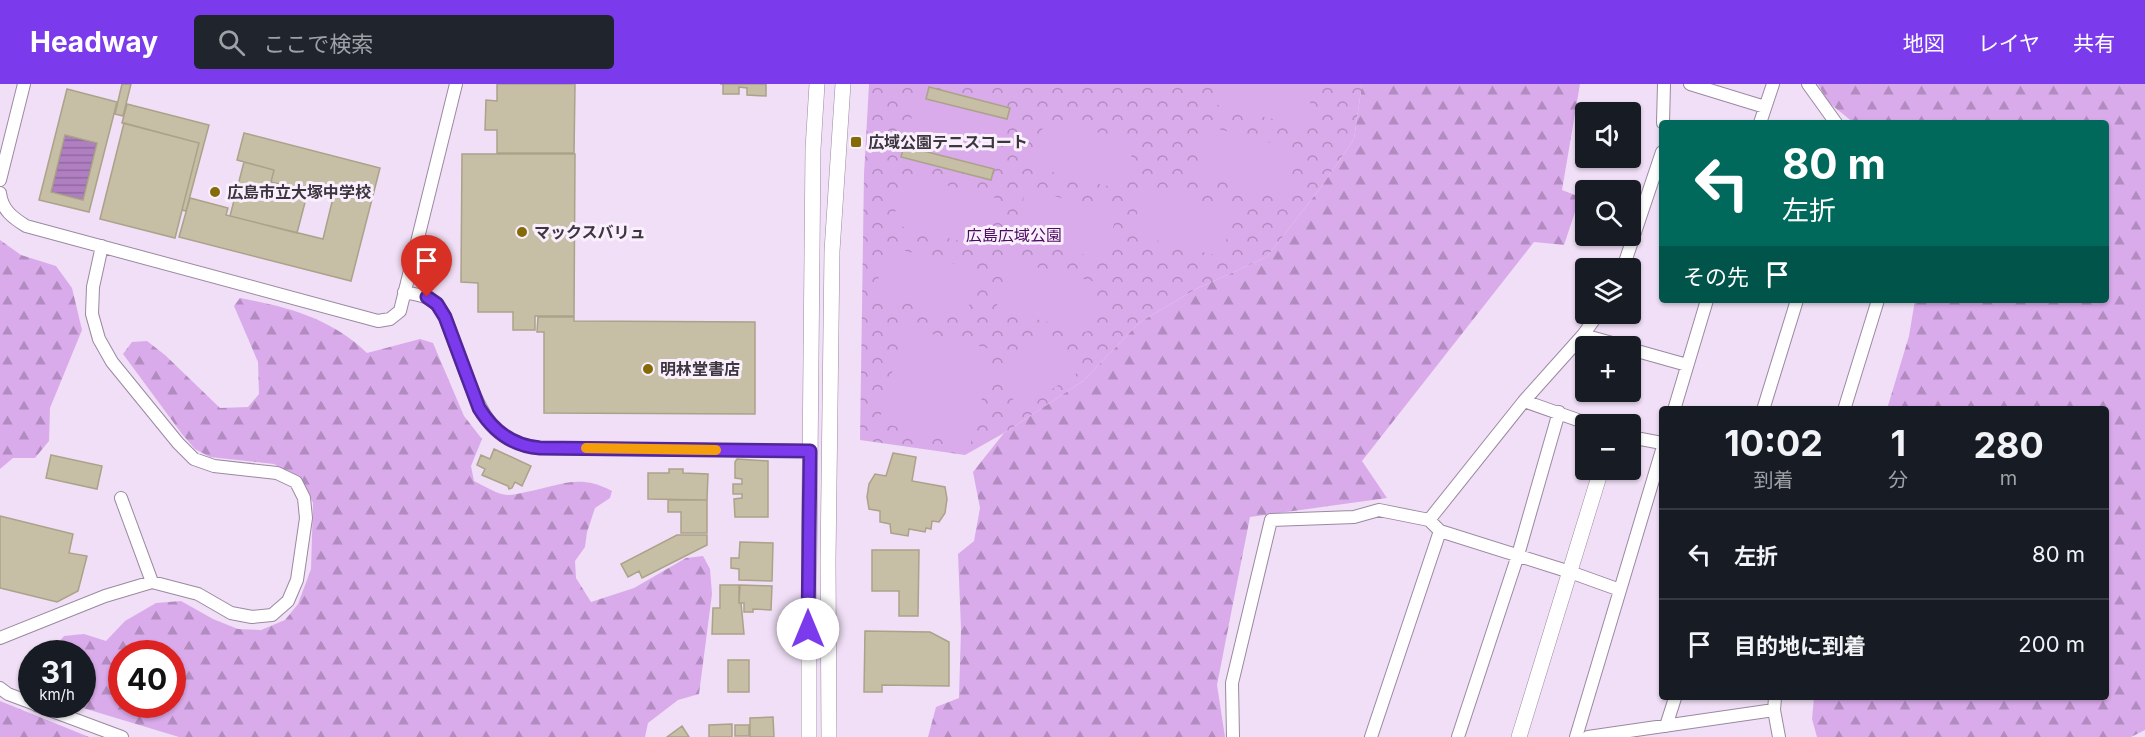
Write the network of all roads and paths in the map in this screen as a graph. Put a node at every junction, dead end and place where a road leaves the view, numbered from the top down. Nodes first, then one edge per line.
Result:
1 (24, 84) edge
2 (456, 84) edge
3 (817, 84) edge
4 (843, 84) edge
5 (1664, 84) edge
6 (1690, 84) edge
7 (1773, 84) edge
8 (1808, 84) edge
9 (1765, 107) junction
10 (1664, 120) edge
11 (1761, 120) edge
12 (1834, 120) edge
13 (6, 135) edge
14 (1659, 161) edge
15 (0, 180) edge
16 (0, 193) edge
17 (102, 246) junction
18 (1626, 258) edge
19 (404, 292) junction
20 (1706, 303) edge
21 (1796, 303) edge
22 (1877, 303) edge
23 (1591, 324) edge
24 (1583, 335) junction
25 (1587, 336) edge
26 (1641, 352) edge
27 (1687, 365) junction
28 (1524, 401) junction
29 (1675, 406) edge
30 (1764, 406) edge
31 (1845, 406) edge
32 (1559, 412) junction
33 (1575, 418) edge
34 (1641, 439) edge
35 (1659, 442) edge
36 (810, 451) junction
37 (1659, 460) edge
38 (1598, 480) edge
39 (121, 498) dead end
40 (1429, 520) junction
41 (1440, 531) junction
42 (1518, 555) junction
43 (1570, 572) junction
44 (152, 582) junction
45 (1620, 590) junction
46 (0, 638) edge
47 (0, 688) edge
48 (18, 698) edge
49 (1674, 700) edge
50 (1775, 704) edge
51 (71, 718) edge
52 (1666, 726) junction
53 (122, 737) edge
54 (809, 737) edge
55 (829, 737) edge
56 (1233, 737) edge
57 (1371, 737) edge
58 (1458, 737) edge
59 (1519, 737) edge
60 (1576, 737) edge
61 (1588, 737) edge
62 (1779, 737) edge

1 - 13 street
2 - 19 street
3 - 36 street
4 - 55 street
5 - 10 street
6 - 9 street
7 - 9 street
8 - 12 street
9 - 11 street
13 - 15 street
14 - 18 street
16 - 17 street
17 - 19 street
17 - 44 street
19 - 36 street
20 - 27 street
21 - 30 street
22 - 31 street
23 - 24 street
24 - 25 street
24 - 28 street
26 - 27 street
27 - 29 street
28 - 32 street
28 - 40 street
32 - 33 street
32 - 42 street
34 - 35 street
36 - 54 street
37 - 45 street
38 - 43 street
39 - 44 street
40 - 41 street
40 - 56 street
41 - 42 street
41 - 57 street
42 - 43 street
42 - 58 street
43 - 45 street
43 - 59 street
44 - 46 street
45 - 60 street
47 - 48 street
49 - 52 street
50 - 52 street
50 - 62 street
51 - 53 street
52 - 61 street

